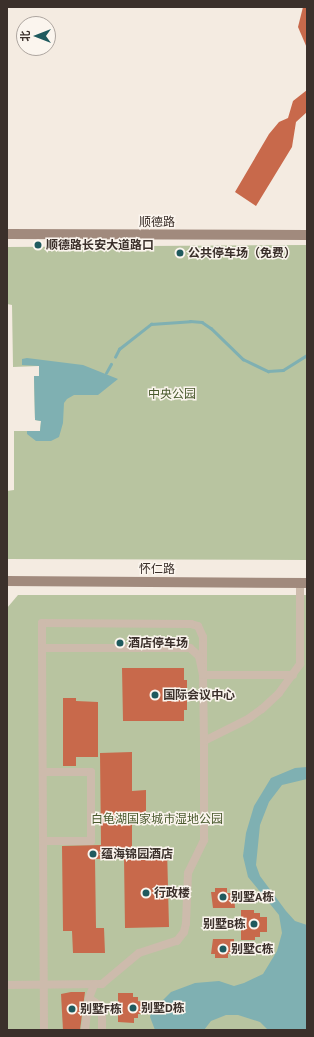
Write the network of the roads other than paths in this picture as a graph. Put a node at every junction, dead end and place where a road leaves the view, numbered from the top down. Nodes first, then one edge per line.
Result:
1 (7, 234) edge
2 (307, 235) edge
3 (7, 581) edge
4 (304, 583) edge
5 (42, 648) junction
6 (203, 675) junction
7 (293, 675) junction
8 (204, 741) junction
9 (43, 772) junction
10 (43, 841) junction
11 (7, 985) edge
12 (42, 985) junction
13 (94, 985) junction
14 (89, 998) junction
15 (44, 1030) edge
16 (85, 1030) edge
17 (102, 1030) edge

1 - 2 street, 顺德路
3 - 4 street, 怀仁路
4 - 7 street
5 - 6 street
5 - 6 street
5 - 9 street
6 - 7 street
6 - 8 street
7 - 8 street
8 - 13 street
9 - 10 street
9 - 10 street
10 - 12 street
11 - 12 street
12 - 13 street
12 - 15 street
13 - 14 street
14 - 16 street
14 - 17 street

